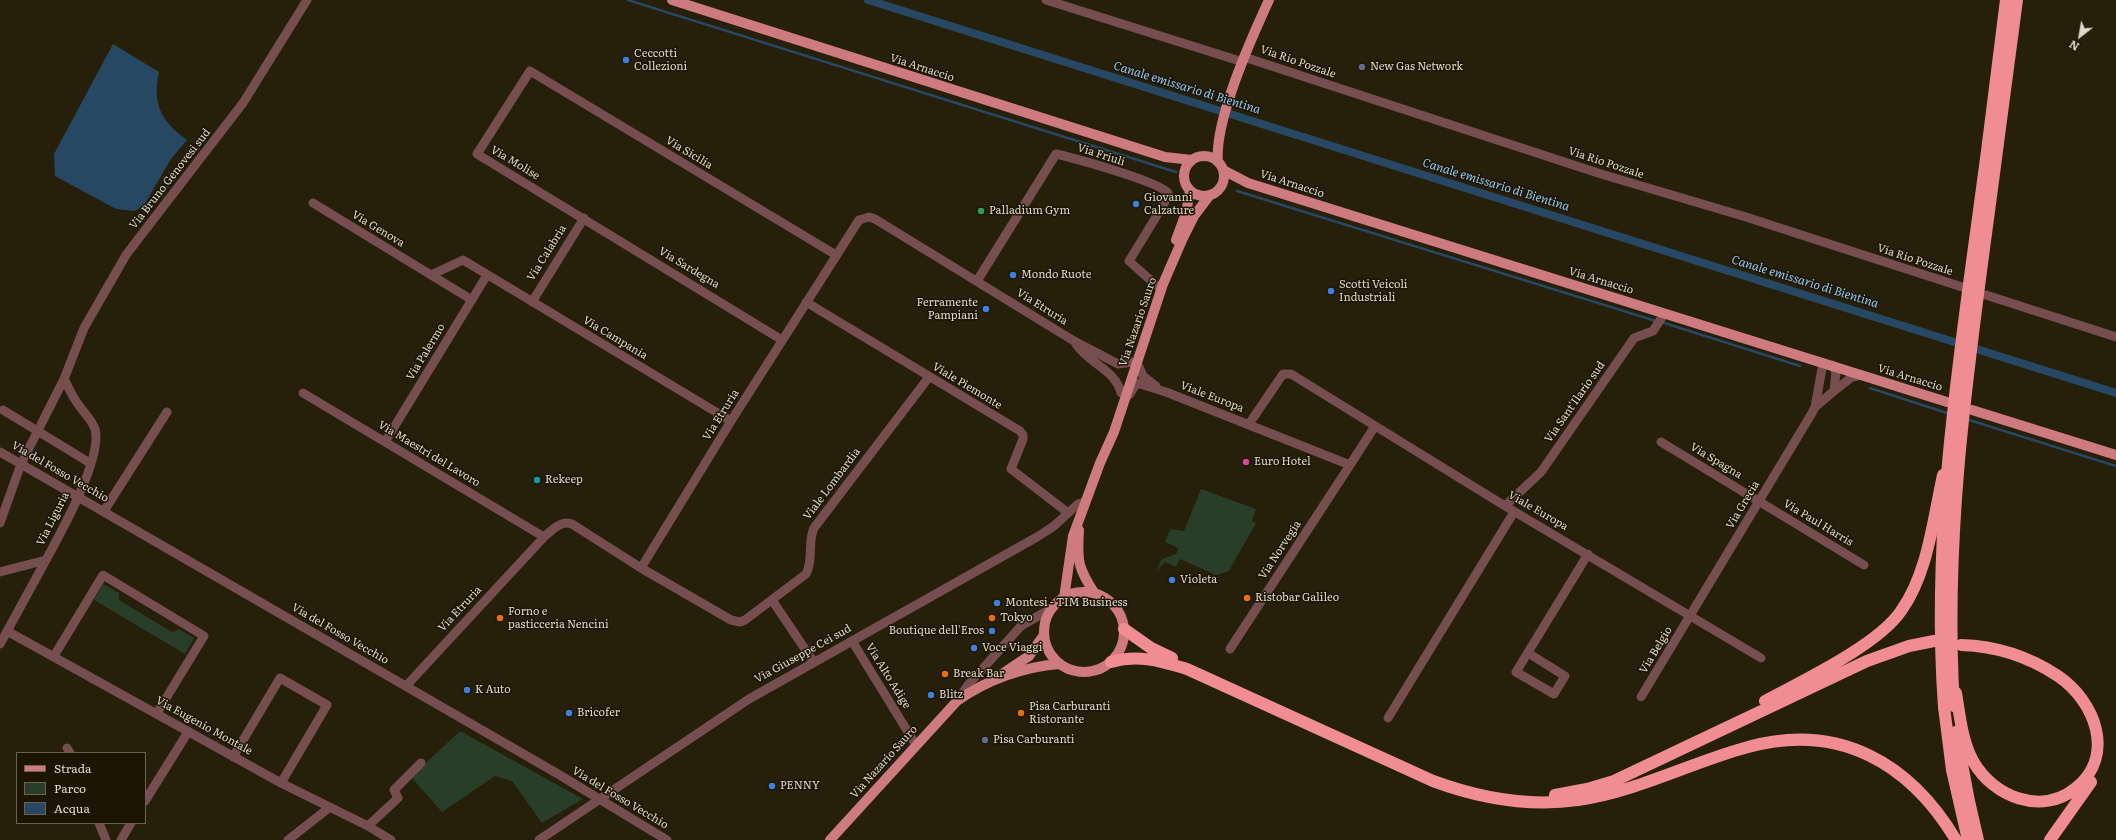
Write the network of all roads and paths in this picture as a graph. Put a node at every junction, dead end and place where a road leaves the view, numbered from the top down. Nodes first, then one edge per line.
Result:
1 (307, 0) edge
2 (672, 0) edge
3 (1046, 0) edge
4 (1269, 0) edge
5 (2006, 0) edge
6 (2017, 0) edge
7 (1244, 59) junction
8 (530, 71) joint
9 (1218, 137) junction
10 (1993, 143) junction
11 (1202, 156) junction
12 (1165, 157) junction
13 (1192, 160) junction
14 (1220, 166) junction
15 (1184, 171) junction
16 (1248, 183) junction
17 (1222, 184) junction
18 (1190, 191) junction
19 (1210, 195) junction
20 (313, 203) dead end
21 (584, 218) junction
22 (836, 255) junction
23 (431, 275) junction
24 (487, 275) junction
25 (977, 281) junction
26 (1157, 286) junction
27 (1962, 287) dead end
28 (1986, 294) dead end
29 (472, 300) junction
30 (532, 302) junction
31 (806, 302) junction
32 (1663, 316) junction
33 (2116, 337) edge
34 (782, 340) junction
35 (1074, 341) junction
36 (1134, 362) junction
37 (1828, 368) junction
38 (1862, 375) junction
39 (929, 377) junction
40 (64, 380) junction
41 (1836, 387) junction
42 (1166, 392) junction
43 (302, 393) dead end
44 (1121, 393) junction
45 (1947, 402) dead end
46 (1815, 407) junction
47 (3, 410) dead end
48 (1972, 410) dead end
49 (167, 412) dead end
50 (1118, 418) junction
51 (731, 421) junction
52 (1249, 424) junction
53 (1375, 426) junction
54 (39, 431) junction
55 (385, 442) junction
56 (1661, 442) dead end
57 (0, 452) edge
58 (1948, 452) junction
59 (2116, 455) edge
60 (90, 463) junction
61 (1100, 463) junction
62 (21, 464) junction
63 (1350, 465) junction
64 (79, 497) junction
65 (1759, 501) junction
66 (1085, 502) junction
67 (1505, 506) junction
68 (104, 511) junction
69 (1068, 512) junction
70 (1514, 512) junction
71 (1079, 522) junction
72 (0, 523) edge
73 (544, 537) junction
74 (1588, 554) junction
75 (46, 560) junction
76 (1864, 565) dead end
77 (641, 568) junction
78 (0, 572) edge
79 (1095, 594) junction
80 (1064, 598) junction
81 (772, 600) junction
82 (1052, 608) junction
83 (1691, 615) junction
84 (1124, 629) junction
85 (7, 631) junction
86 (1044, 635) junction
87 (852, 641) junction
88 (0, 644) edge
89 (1230, 649) dead end
90 (1528, 653) junction
91 (54, 656) junction
92 (1761, 658) dead end
93 (813, 661) junction
94 (1111, 662) junction
95 (1059, 664) junction
96 (1951, 670) junction
97 (988, 683) junction
98 (406, 686) junction
99 (1641, 698) dead end
100 (957, 701) junction
101 (1949, 707) junction
102 (157, 714) junction
103 (1388, 718) dead end
104 (188, 732) junction
105 (916, 745) junction
106 (233, 757) junction
107 (422, 763) dead end
108 (1639, 769) junction
109 (281, 783) junction
110 (1590, 798) junction
111 (146, 799) edge
112 (600, 799) junction
113 (330, 807) junction
114 (99, 824) edge
115 (130, 824) edge
116 (368, 826) junction
117 (292, 839) edge
118 (663, 839) edge
119 (106, 840) edge
120 (120, 840) edge
121 (390, 840) edge
122 (539, 840) edge
123 (830, 840) edge
124 (1956, 840) edge
125 (1968, 840) edge
126 (1978, 840) edge
127 (2050, 840) edge

1 - 40 street, Via Bruno Genovesi sud
2 - 12 main road, Via Arnaccio
3 - 7 street, Via Rio Pozzale
4 - 7 main road
5 - 10 highway
6 - 10 highway
7 - 9 main road
7 - 27 street, Via Rio Pozzale
8 - 21 street, Via Molise
8 - 22 street, Via Sicilia
9 - 11 main road
9 - 14 main road
10 - 58 highway, bridge
10 - 96 highway, bridge
11 - 13 main road
11 - 14 main road
12 - 13 main road, Via Arnaccio
12 - 15 main road, Via Arnaccio
13 - 15 main road
14 - 16 main road, Via Arnaccio
14 - 17 main road
15 - 18 main road
16 - 17 main road, Via Arnaccio
16 - 32 main road, Via Arnaccio
17 - 19 main road
18 - 19 main road
18 - 26 main road, Via Nazario Sauro
19 - 36 main road, Via Nazario Sauro
20 - 23 street, Via Genova
21 - 30 street, Via Calabria
21 - 34 street, Via Sardegna
22 - 25 street, Via Etruria
22 - 31 street, Via Etruria
23 - 24 street
23 - 29 street, Via Genova
24 - 29 street, Via Palermo
24 - 30 street, Via Campania
25 - 26 street, Via Friuli
25 - 35 street, Via Etruria
26 - 36 main road, Via Nazario Sauro
28 - 33 street
29 - 55 street, Via Palermo
30 - 51 street, Via Campania
31 - 34 street, Via Etruria
31 - 39 street, Viale Piemonte
32 - 37 main road, Via Arnaccio
32 - 67 street, Via Sant'Ilario sud
34 - 51 street, Via Etruria
35 - 36 street, Via Etruria
35 - 44 street, Via Etruria
36 - 42 street, Viale Europa
36 - 44 main road, Via Nazario Sauro
36 - 50 main road, Via Nazario Sauro
37 - 38 main road, Via Arnaccio
37 - 41 street
37 - 46 street, Via Grecia
38 - 41 street, Via Grecia
38 - 45 main road, Via Arnaccio
39 - 69 street, Viale Piemonte
39 - 81 street, Viale Lombardia
40 - 54 street, Via Bruno Genovesi sud
40 - 60 street, Via Liguria
41 - 46 street, Via Grecia
42 - 50 street, Viale Europa
42 - 52 street, Viale Europa
43 - 55 street, Via Maestri del Lavoro
44 - 61 main road, Via Nazario Sauro
46 - 65 street, Via Grecia
47 - 54 street
48 - 59 main road
49 - 68 street
50 - 61 main road, Via Nazario Sauro
51 - 77 street, Via Etruria
52 - 53 street, Viale Europa
52 - 63 street, Viale Europa
53 - 63 street
53 - 67 street, Viale Europa
54 - 60 street
54 - 62 street, Via Bruno Genovesi sud
55 - 73 street, Via Maestri del Lavoro
56 - 65 street, Via Spagna
57 - 62 street, Via del Fosso Vecchio
58 - 101 highway, bridge
58 - 108 highway, bridge
60 - 64 street, Via Liguria
61 - 66 main road, Via Nazario Sauro
62 - 64 street, Via del Fosso Vecchio
62 - 72 street
63 - 89 street, Via Norvegia
64 - 68 street, Via del Fosso Vecchio
64 - 75 street, Via Liguria
65 - 76 street, Via Paul Harris
65 - 83 street, Via Grecia
66 - 69 street, Via Giuseppe Cei sud
66 - 71 main road, Via Nazario Sauro
67 - 70 street, Viale Europa
68 - 98 street, Via del Fosso Vecchio
69 - 87 street, Via Giuseppe Cei sud
70 - 74 street, Viale Europa
70 - 103 street
71 - 79 main road, Via Nazario Sauro
71 - 80 main road, Via Nazario Sauro
73 - 77 street, Via Etruria
73 - 98 street, Via Etruria
74 - 83 street, Viale Europa
74 - 90 street
75 - 78 street, Via Liguria
75 - 85 street
77 - 81 street, Viale Lombardia
79 - 80 main road, Via Nazario Sauro
79 - 84 main road, Via Nazario Sauro
80 - 82 main road, Via Nazario Sauro
81 - 93 street
82 - 86 main road, Via Nazario Sauro
82 - 100 street, Via Nazario Sauro
83 - 92 street, Viale Europa
83 - 99 street, Via Belgio
84 - 94 main road, Via Nazario Sauro
84 - 108 highway
85 - 88 street
85 - 91 street, Via Eugenio Montale
86 - 95 main road, Via Nazario Sauro
86 - 97 main road, Via Nazario Sauro
87 - 93 street, Via Giuseppe Cei sud
87 - 105 street, Via Alto Adige
90 - 90 street
91 - 102 street, Via Eugenio Montale
91 - 102 street
93 - 112 street, Via Giuseppe Cei sud
94 - 95 main road, Via Nazario Sauro
94 - 110 highway
95 - 97 main road, Via Nazario Sauro
96 - 101 highway, bridge
96 - 127 highway
97 - 100 main road, Via Nazario Sauro
98 - 112 street, Via del Fosso Vecchio
100 - 105 main road, Via Nazario Sauro
101 - 125 highway
101 - 126 highway
102 - 104 street, Via Eugenio Montale
104 - 106 street, Via Eugenio Montale
104 - 111 street
105 - 123 main road, Via Nazario Sauro
106 - 109 street, Via Eugenio Montale
106 - 109 street
107 - 116 street
108 - 110 highway
109 - 113 street, Via Eugenio Montale
110 - 124 highway
112 - 118 street, Via del Fosso Vecchio
112 - 122 street, Via Giuseppe Cei sud
113 - 116 street, Via Eugenio Montale
113 - 117 street
114 - 119 street
115 - 120 street
116 - 121 street, Via Eugenio Montale

